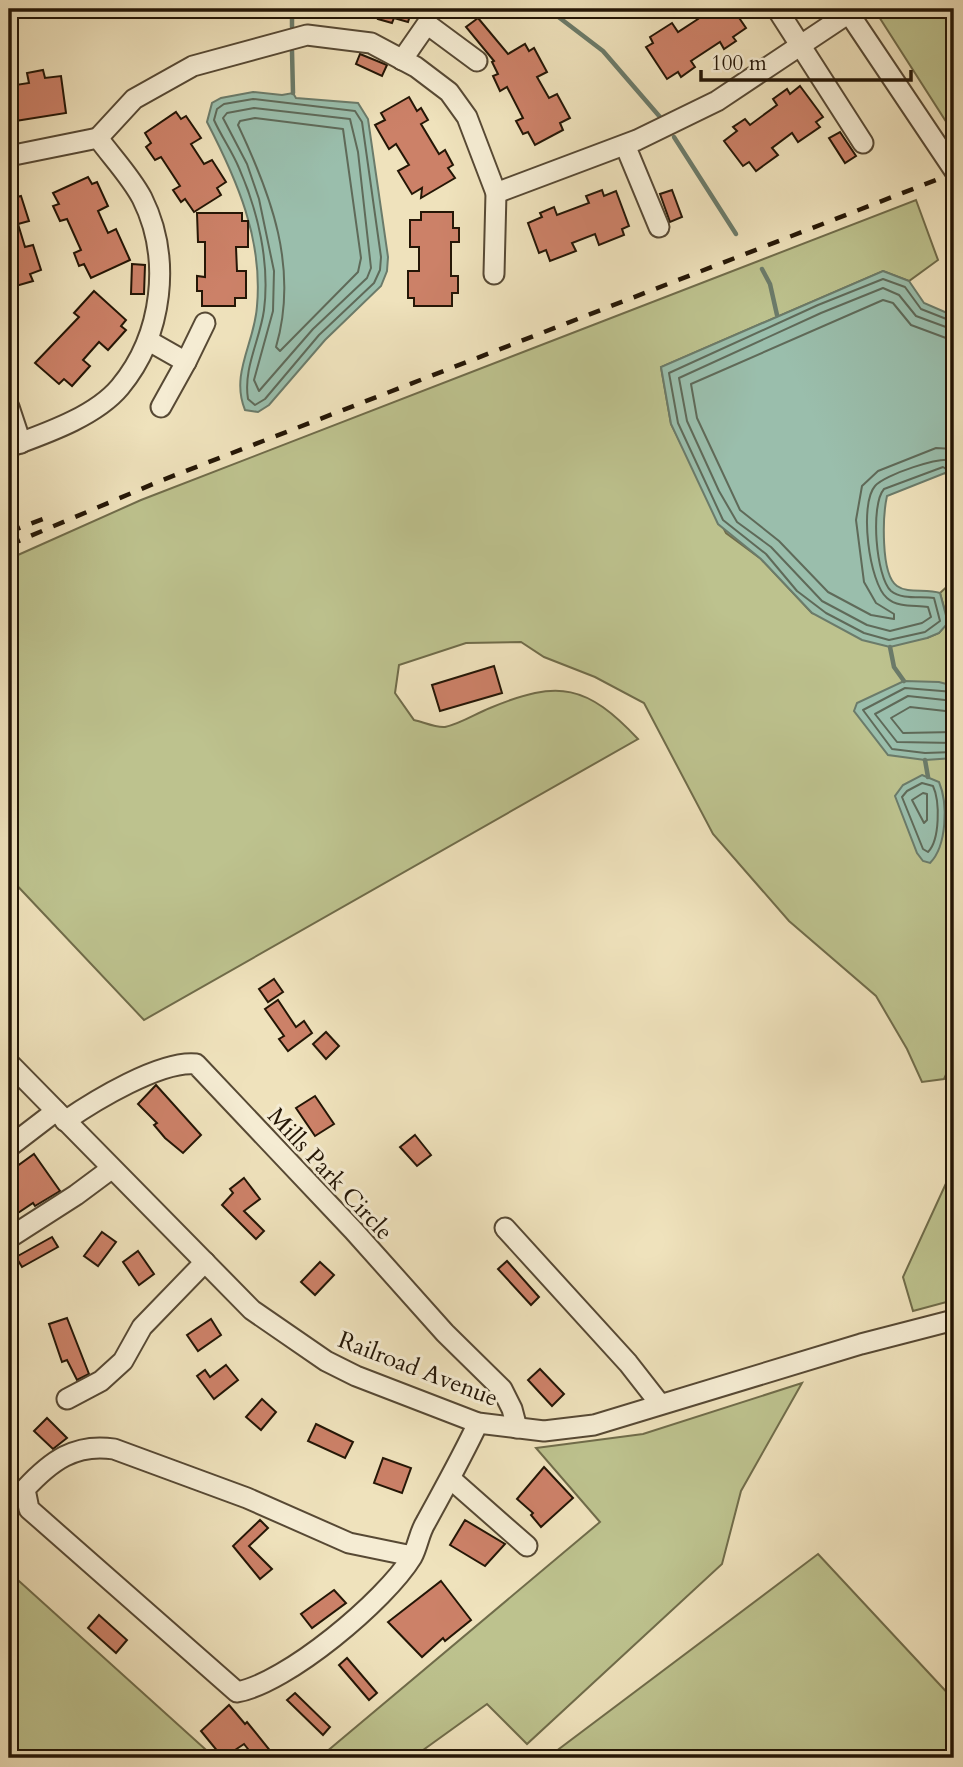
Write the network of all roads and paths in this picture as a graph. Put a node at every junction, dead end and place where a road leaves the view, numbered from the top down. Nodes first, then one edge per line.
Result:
1 (777, 9) edge
2 (848, 11) edge
3 (799, 43) junction
4 (402, 60) junction
5 (477, 61) dead end
6 (98, 138) junction
7 (863, 143) dead end
8 (625, 145) junction
9 (9, 156) edge
10 (954, 170) edge
11 (496, 193) junction
12 (659, 228) dead end
13 (494, 274) dead end
14 (205, 323) dead end
15 (149, 341) junction
16 (186, 362) junction
17 (9, 407) edge
18 (161, 407) dead end
19 (15, 445) edge
20 (9, 1063) edge
21 (61, 1116) junction
22 (9, 1147) edge
23 (111, 1168) junction
24 (505, 1228) dead end
25 (9, 1238) edge
26 (205, 1262) junction
27 (954, 1320) edge
28 (67, 1399) dead end
29 (660, 1404) junction
30 (478, 1423) junction
31 (517, 1428) junction
32 (452, 1480) junction
33 (527, 1546) dead end
34 (412, 1556) junction

1 - 3 street
2 - 3 street
2 - 10 street
3 - 7 street
3 - 8 street
4 - 5 street
4 - 6 street
4 - 11 street
6 - 9 street
6 - 15 street
8 - 11 street
8 - 12 street
11 - 13 street
14 - 16 street
15 - 16 street
15 - 19 street
16 - 18 street
17 - 19 street
20 - 21 street, Railroad Avenue
21 - 22 street
21 - 23 street, Railroad Avenue
21 - 31 street, Mills Park Circle
23 - 25 street
23 - 26 street, Railroad Avenue
24 - 29 street
26 - 28 street
26 - 30 street, Railroad Avenue
27 - 29 street, Railroad Avenue
29 - 31 street, Railroad Avenue
30 - 31 street, Railroad Avenue
30 - 32 street
32 - 33 street
32 - 34 street
34 - 34 street

